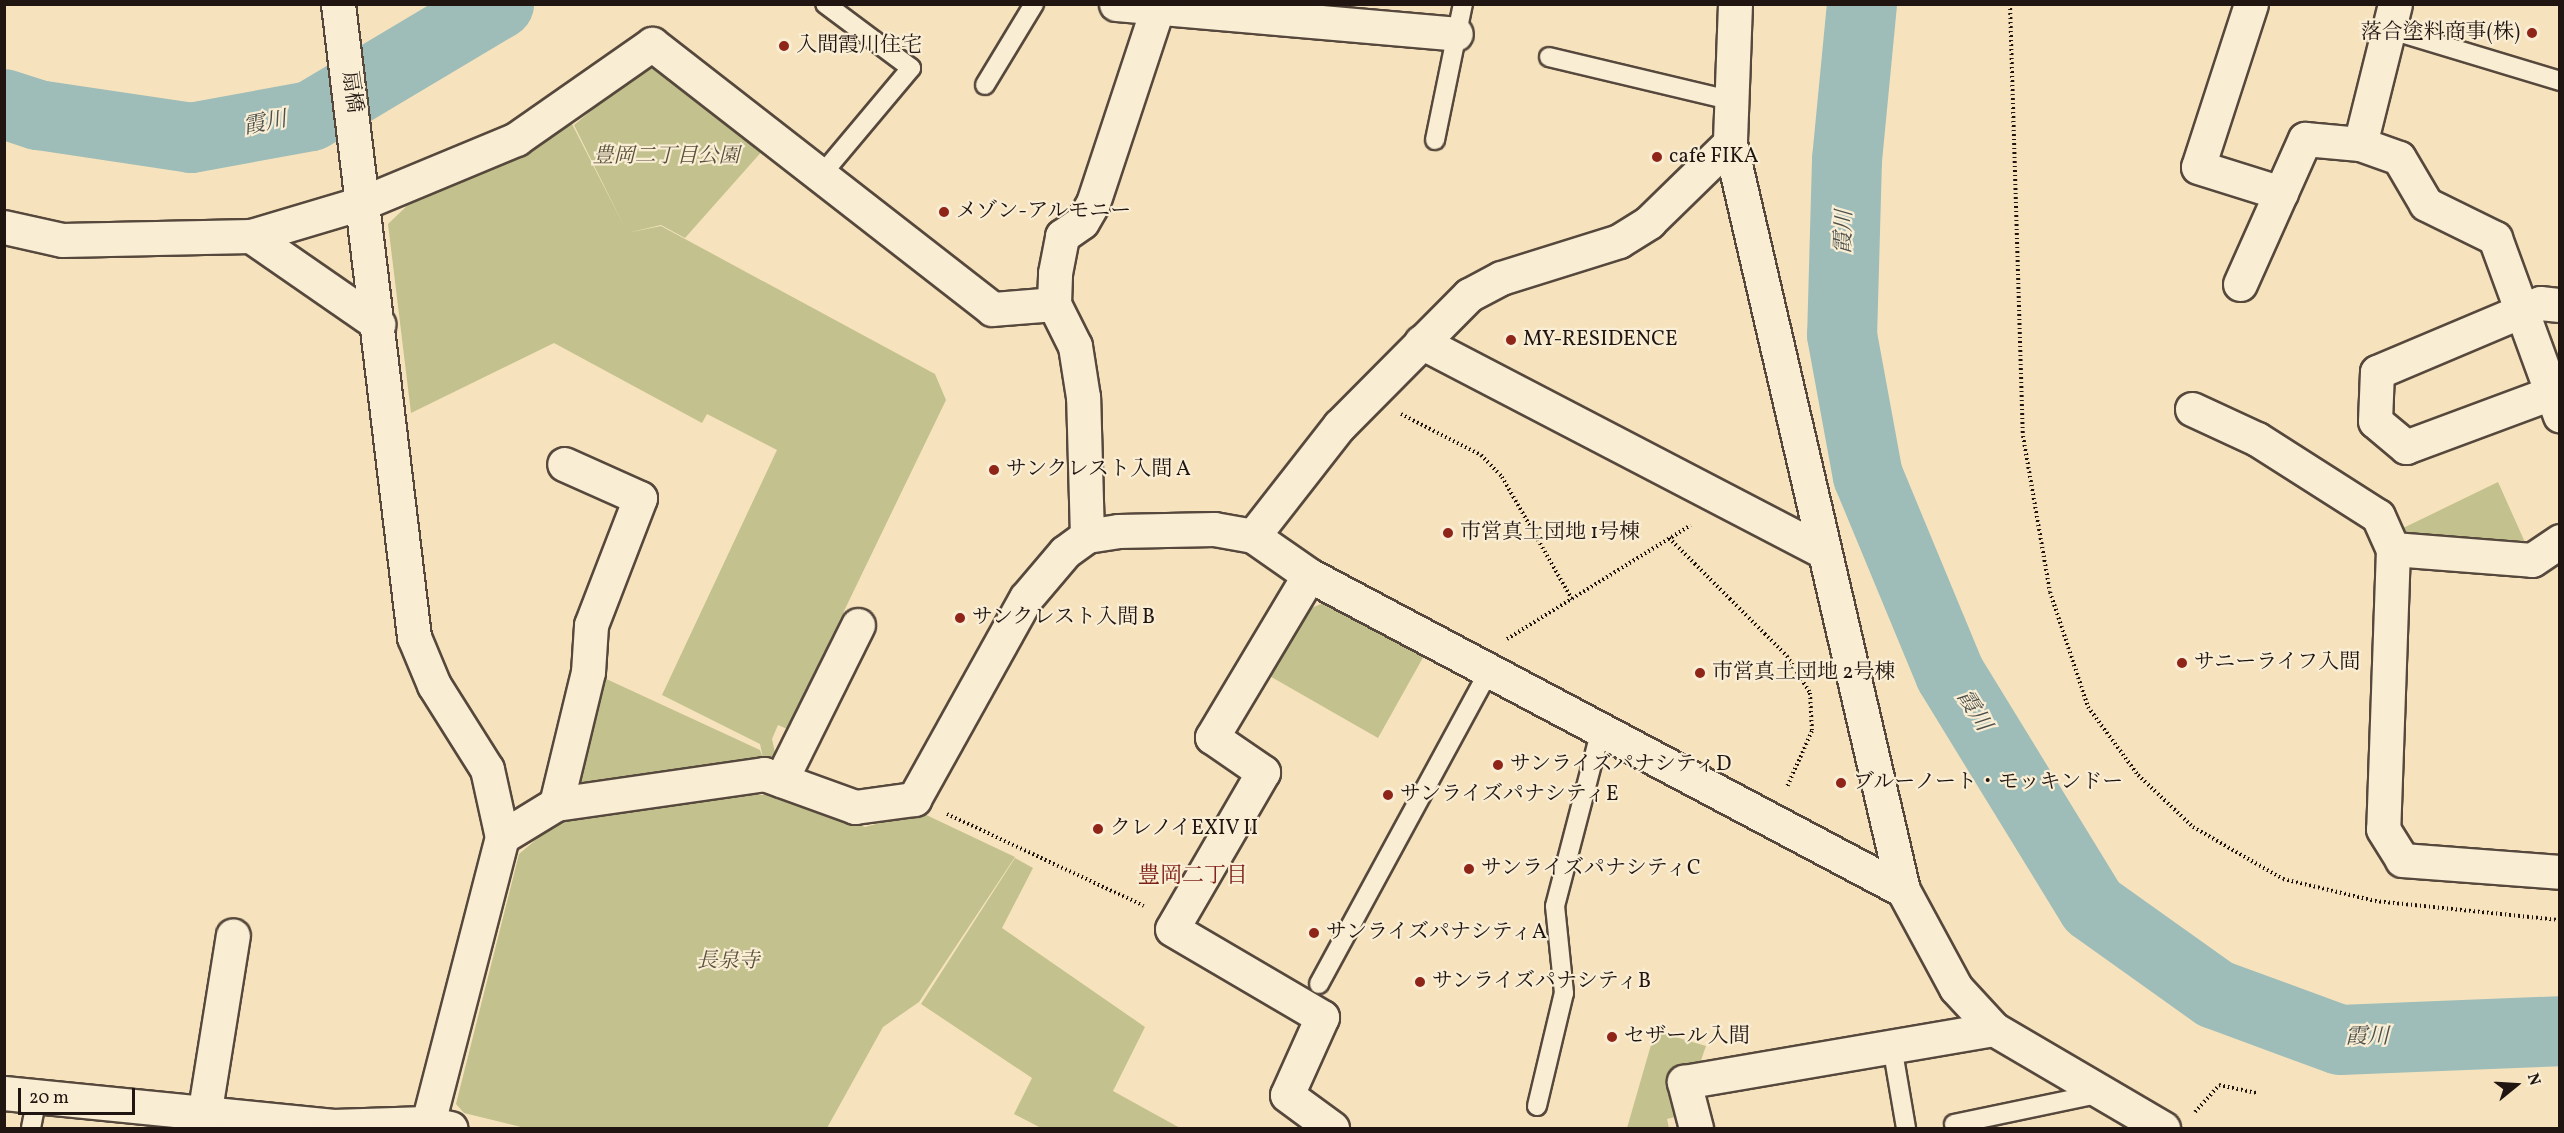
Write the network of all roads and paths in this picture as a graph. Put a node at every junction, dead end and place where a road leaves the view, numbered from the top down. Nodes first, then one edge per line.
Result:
1 (338, 4) edge
2 (825, 4) edge
3 (1034, 4) edge
4 (1116, 4) edge
5 (1735, 4) edge
6 (2010, 4) edge
7 (2251, 4) edge
8 (1156, 12) junction
9 (2392, 17) edge
10 (1459, 19) edge
11 (1549, 57) dead end
12 (2559, 81) edge
13 (985, 85) dead end
14 (1729, 100) junction
15 (1435, 140) dead end
16 (1730, 143) junction
17 (2360, 144) junction
18 (823, 173) junction
19 (364, 191) junction
20 (2281, 193) junction
21 (4, 227) edge
22 (251, 236) junction
23 (2240, 284) dead end
24 (1054, 304) junction
25 (2559, 305) edge
26 (2522, 314) junction
27 (378, 324) junction
28 (1420, 342) junction
29 (1366, 396) junction
30 (2555, 405) edge
31 (2192, 409) dead end
32 (564, 464) dead end
33 (1728, 502) junction
34 (1087, 536) junction
35 (1253, 536) junction
36 (1669, 538) junction
37 (2559, 541) edge
38 (2392, 549) junction
39 (1822, 551) junction
40 (1309, 575) junction
41 (1572, 599) junction
42 (858, 625) dead end
43 (1480, 666) junction
44 (1601, 730) junction
45 (781, 780) junction
46 (914, 799) junction
47 (556, 804) junction
48 (1772, 823) junction
49 (502, 837) junction
50 (2559, 872) edge
51 (1903, 890) junction
52 (2559, 920) edge
53 (1177, 921) junction
54 (233, 935) dead end
55 (1319, 984) dead end
56 (1994, 1029) junction
57 (1892, 1046) junction
58 (4, 1093) edge
59 (2103, 1093) junction
60 (2256, 1093) dead end
61 (37, 1096) junction
62 (1537, 1106) dead end
63 (203, 1122) edge
64 (1954, 1124) dead end
65 (2176, 1124) edge
66 (333, 1127) edge
67 (434, 1127) edge
68 (31, 1128) edge
69 (1332, 1128) edge
70 (1696, 1128) edge
71 (1906, 1128) edge

1 - 19 street, 扇橋
2 - 18 lane
3 - 13 lane
4 - 8 street
5 - 14 street
6 - 52 path
7 - 20 street
8 - 10 street
8 - 24 street
9 - 12 lane
9 - 17 street
10 - 15 lane
11 - 14 lane
14 - 16 street
16 - 28 street
16 - 39 street
17 - 20 street
17 - 26 street
18 - 19 street
18 - 24 street
19 - 22 street
19 - 27 street, 扇橋
20 - 23 street
21 - 22 street
22 - 27 street
24 - 34 street
25 - 26 street
26 - 30 street
26 - 30 street
27 - 49 street, 扇橋
28 - 29 street
28 - 33 street
29 - 35 street
29 - 41 path
31 - 38 street
32 - 47 street
33 - 36 path
33 - 39 street
34 - 35 street
34 - 46 street
35 - 40 street
36 - 41 path
36 - 48 path
37 - 38 street
38 - 50 street
39 - 51 street
40 - 43 street
40 - 53 street
41 - 43 path
42 - 45 street
43 - 44 street
43 - 55 lane
44 - 48 street
44 - 62 lane
45 - 46 street
45 - 47 street
46 - 53 path
47 - 49 street
48 - 51 street
49 - 67 street
51 - 56 street
53 - 69 street
54 - 63 street
56 - 57 street
56 - 59 street
57 - 70 street
57 - 71 lane
58 - 61 street
59 - 64 lane
59 - 65 street
60 - 65 path
61 - 63 street
61 - 68 lane
63 - 66 street
66 - 67 street

